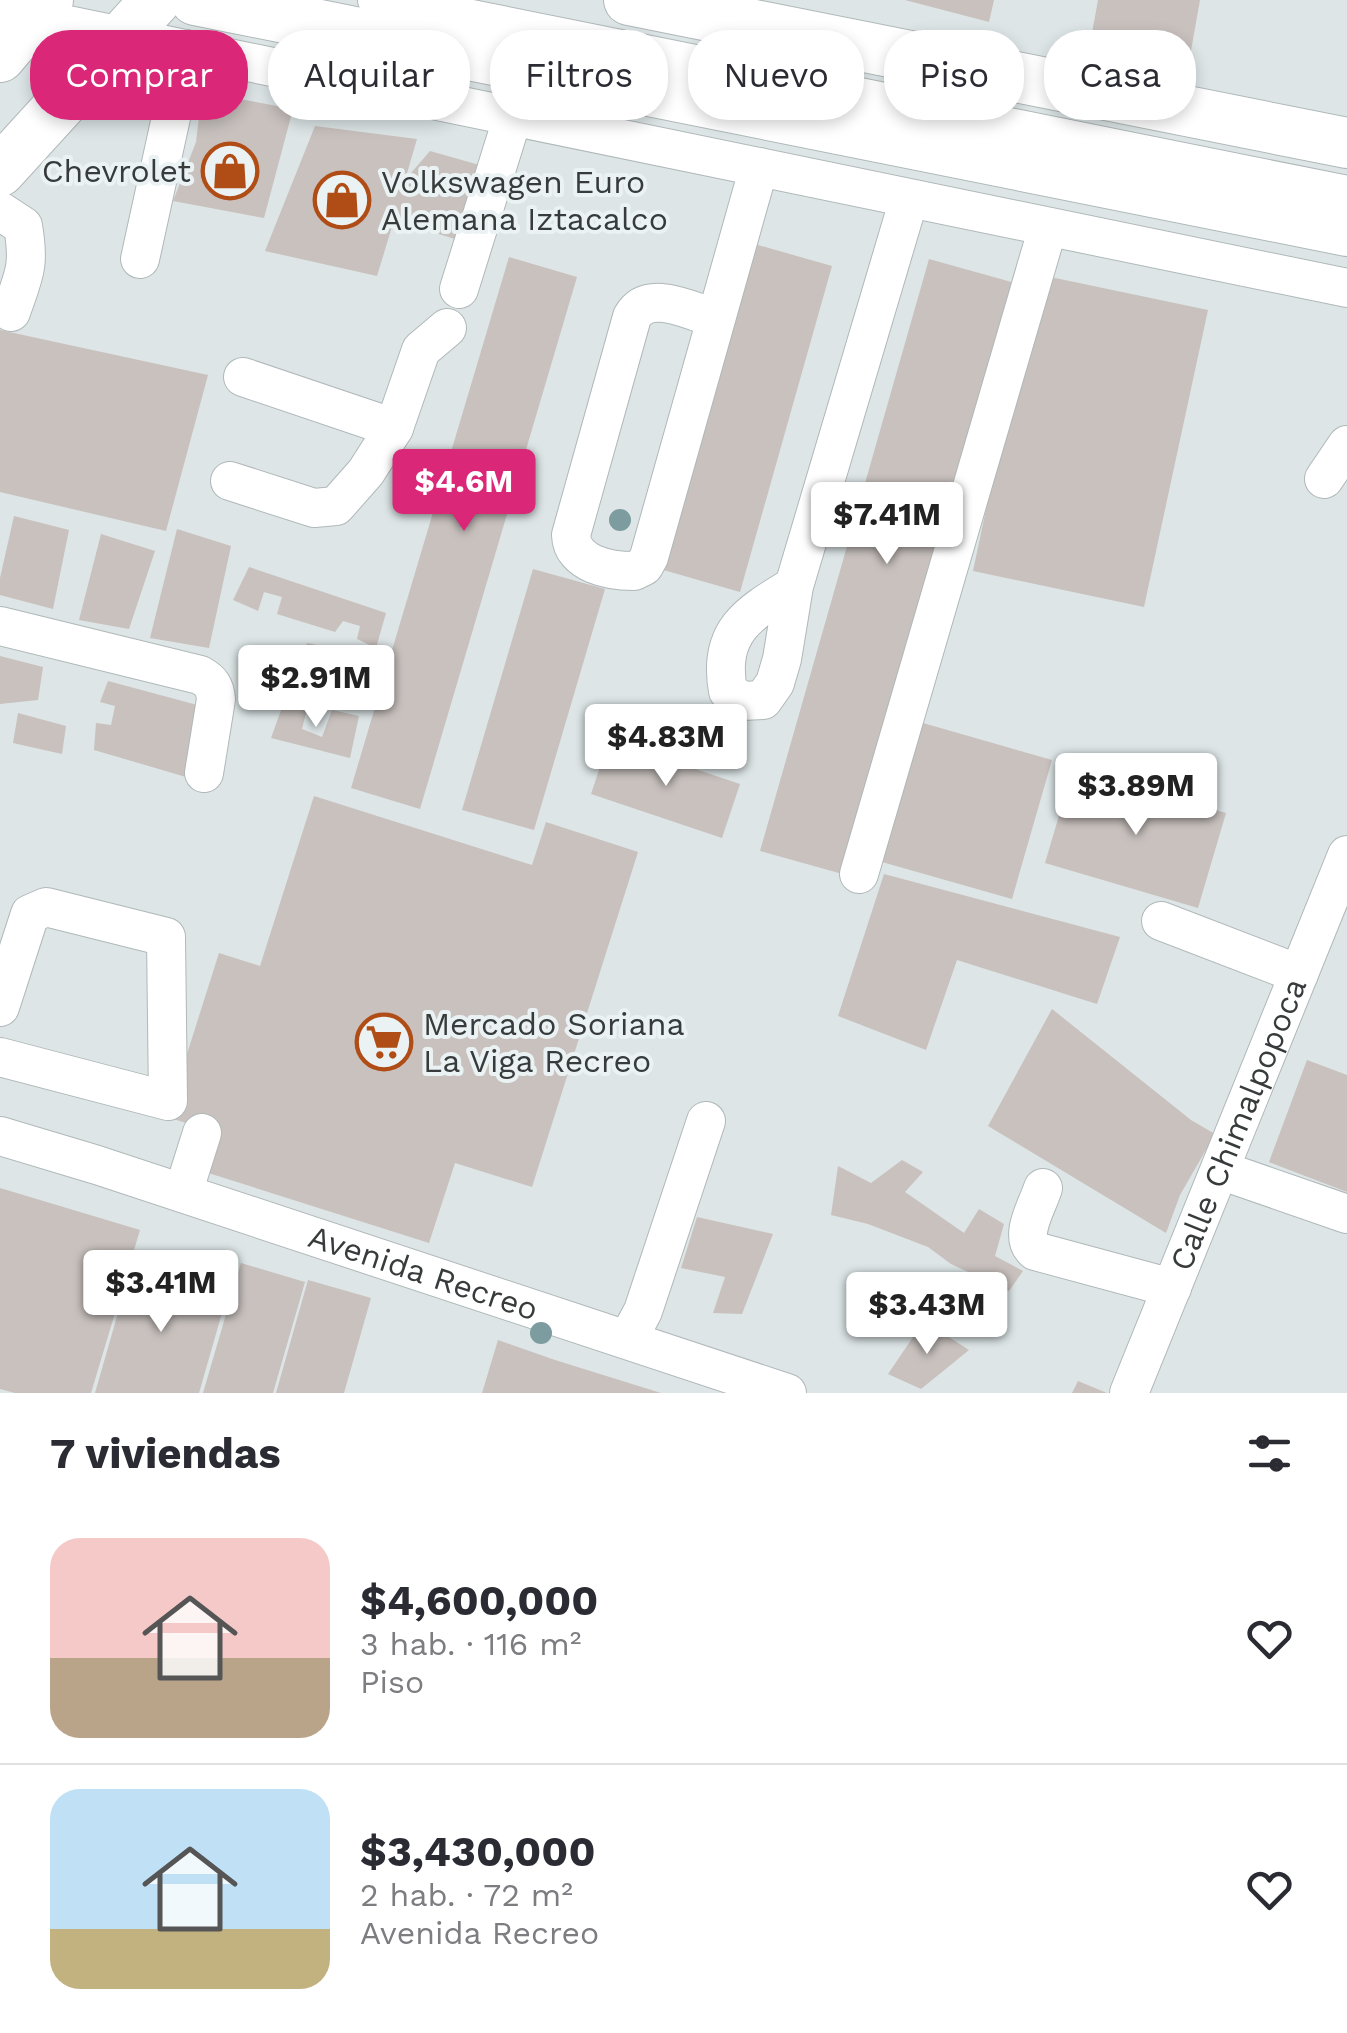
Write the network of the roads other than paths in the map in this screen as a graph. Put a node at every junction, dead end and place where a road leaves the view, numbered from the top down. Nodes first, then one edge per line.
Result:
1 (156, 0) edge
2 (195, 0) edge
3 (377, 0) edge
4 (629, 0) edge
5 (714, 8) edge
6 (27, 9) edge
7 (100, 30) edge
8 (127, 30) edge
9 (0, 57) edge
10 (248, 62) edge
11 (490, 111) edge
12 (46, 120) edge
13 (170, 120) edge
14 (512, 120) edge
15 (532, 120) edge
16 (1347, 143) edge
17 (759, 167) junction
18 (0, 171) edge
19 (1347, 195) edge
20 (909, 199) junction
21 (0, 211) edge
22 (1048, 227) junction
23 (1347, 231) edge
24 (140, 259) dead end
25 (1347, 288) edge
26 (459, 289) dead end
27 (12, 312) dead end
28 (715, 318) junction
29 (447, 328) dead end
30 (243, 377) dead end
31 (394, 428) junction
32 (1347, 445) edge
33 (1324, 479) dead end
34 (230, 481) dead end
35 (794, 586) dead end
36 (0, 626) edge
37 (204, 773) dead end
38 (1347, 855) edge
39 (858, 874) dead end
40 (1161, 921) dead end
41 (8, 954) edge
42 (1298, 974) junction
43 (0, 1007) edge
44 (0, 1057) edge
45 (706, 1121) dead end
46 (202, 1133) dead end
47 (0, 1136) edge
48 (1220, 1170) junction
49 (1043, 1188) dead end
50 (183, 1193) junction
51 (1347, 1214) edge
52 (1172, 1288) junction
53 (628, 1339) junction
54 (788, 1393) edge
55 (1130, 1393) edge

1 - 8 main road
2 - 23 main road
3 - 19 street
4 - 5 main road
5 - 16 main road
6 - 7 street
6 - 9 main road
10 - 11 street
12 - 18 main road
13 - 24 street
14 - 26 street
15 - 17 street
17 - 20 street
17 - 28 street
20 - 22 street
20 - 35 street
21 - 27 street
22 - 25 street
22 - 39 street
28 - 28 street
29 - 31 street
30 - 31 street
31 - 34 street
32 - 33 street
36 - 37 street
38 - 42 street, Calle Chimalpopoca
40 - 42 street
41 - 43 street
41 - 44 street
42 - 48 street, Calle Chimalpopoca
45 - 53 street
46 - 50 street
47 - 50 street, Avenida Recreo
48 - 51 street
48 - 52 street, Calle Chimalpopoca
49 - 52 street
50 - 53 street, Avenida Recreo
52 - 55 street, Calle Chimalpopoca
53 - 54 street, Avenida Recreo

